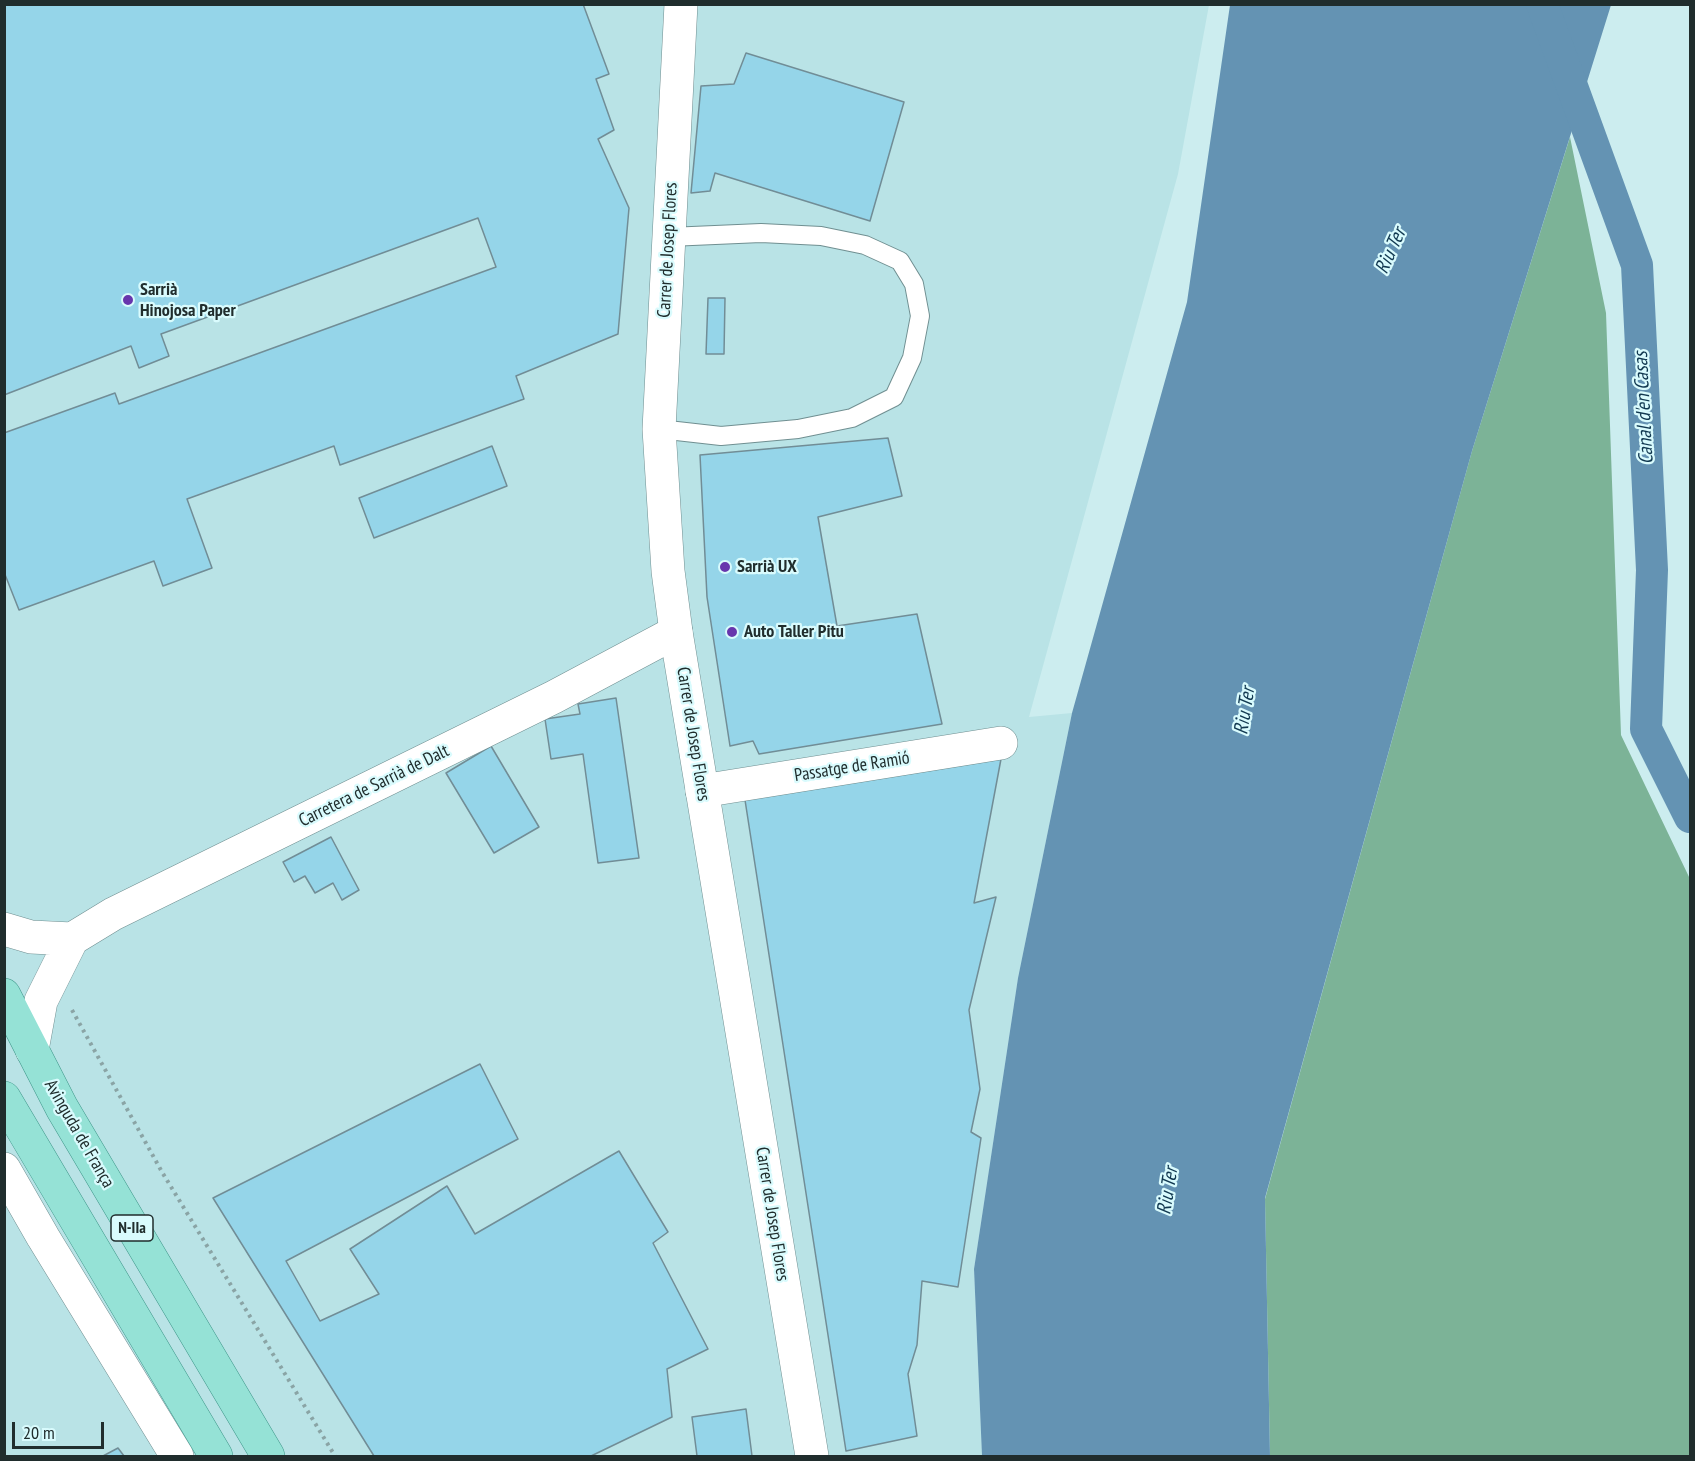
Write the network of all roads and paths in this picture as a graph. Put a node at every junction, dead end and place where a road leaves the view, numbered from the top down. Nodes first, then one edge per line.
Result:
1 (681, 4) edge
2 (669, 237) junction
3 (659, 429) junction
4 (676, 632) junction
5 (1001, 743) dead end
6 (702, 791) junction
7 (4, 929) edge
8 (72, 939) junction
9 (4, 995) edge
10 (70, 1008) dead end
11 (32, 1050) junction
12 (4, 1098) edge
13 (4, 1169) edge
14 (177, 1456) edge
15 (216, 1456) edge
16 (268, 1456) edge
17 (335, 1456) edge
18 (812, 1456) edge

1 - 2 street, Carrer de Josep Flores
2 - 3 street, Carrer de Josep Flores
2 - 3 lane
3 - 4 street, Carrer de Josep Flores
4 - 6 street, Carrer de Josep Flores
4 - 8 street, Carretera de Sarrià de Dalt
5 - 6 street, Passatge de Ramió
6 - 18 street, Carrer de Josep Flores
7 - 8 street
8 - 11 street
9 - 11 main road, Avinguda de França / N-IIa
10 - 17 path
11 - 16 main road, Avinguda de França / N-IIa
12 - 15 main road, N-IIa
13 - 14 street

